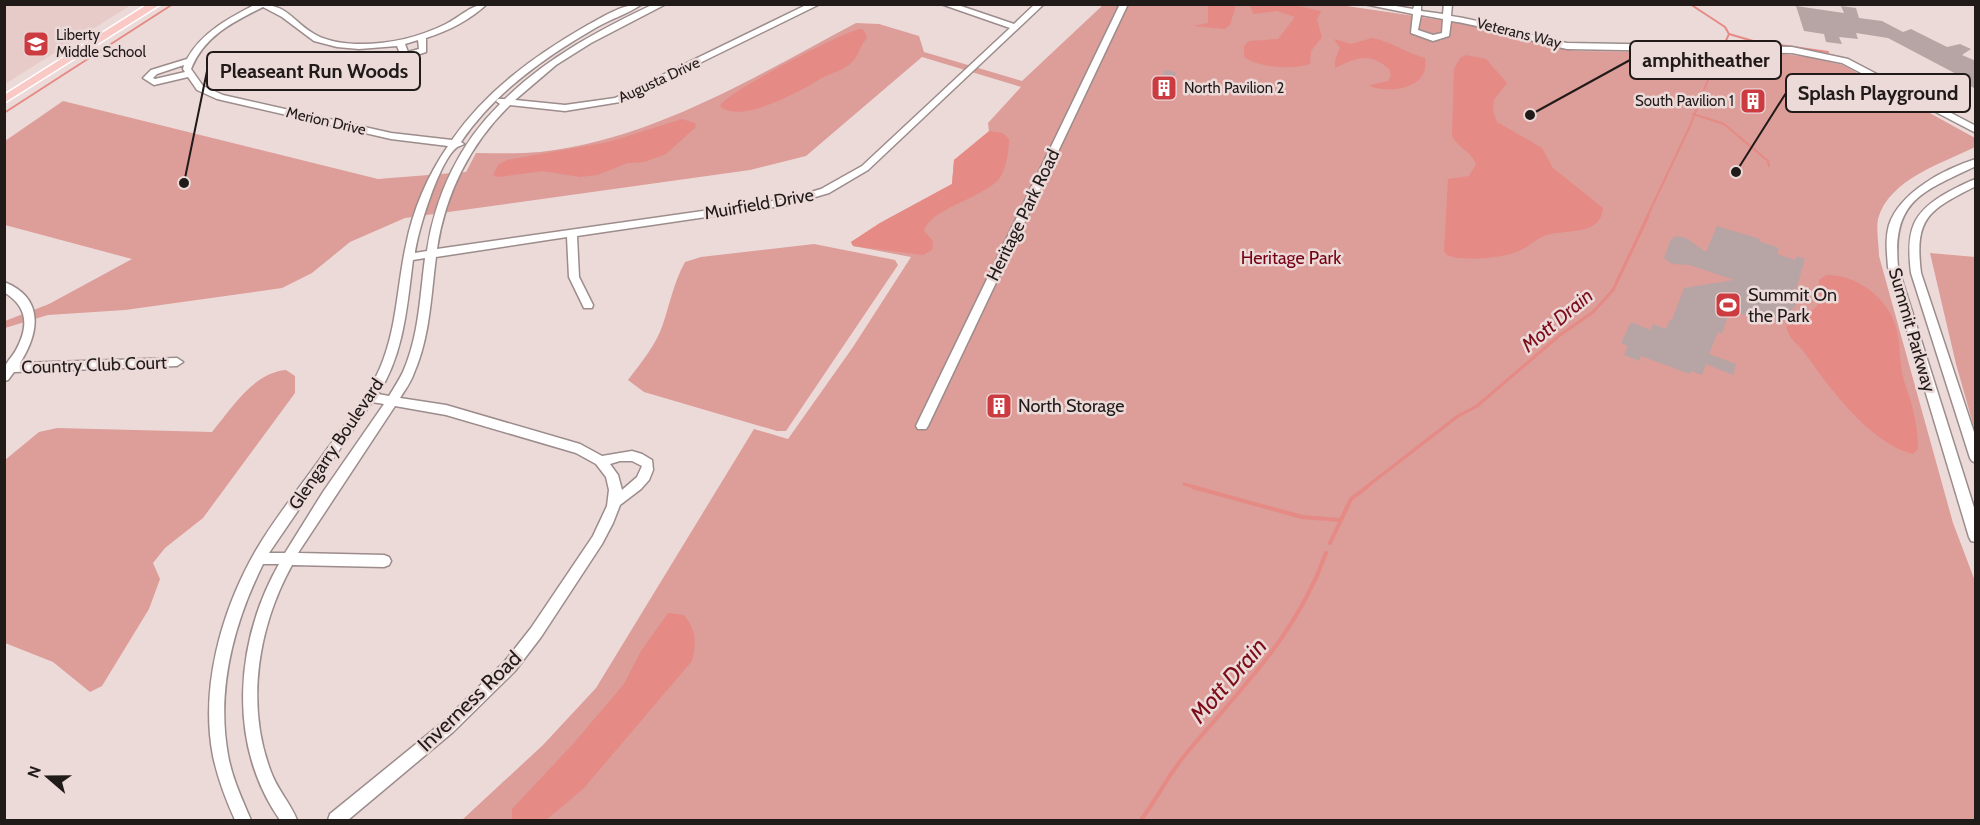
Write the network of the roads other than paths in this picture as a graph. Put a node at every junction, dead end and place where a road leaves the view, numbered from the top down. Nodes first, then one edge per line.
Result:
1 (156, 4) edge
2 (263, 4) edge
3 (483, 4) edge
4 (638, 4) edge
5 (816, 4) edge
6 (945, 4) edge
7 (1040, 4) edge
8 (1124, 4) edge
9 (1368, 4) edge
10 (1448, 4) edge
11 (657, 5) edge
12 (1418, 8) edge
13 (1448, 17) junction
14 (1016, 27) junction
15 (422, 37) junction
16 (400, 42) junction
17 (572, 42) junction
18 (189, 62) junction
19 (189, 74) junction
20 (491, 99) junction
21 (4, 100) edge
22 (507, 102) junction
23 (1976, 130) edge
24 (454, 144) junction
25 (472, 145) junction
26 (1976, 162) edge
27 (1976, 182) edge
28 (572, 234) junction
29 (431, 254) junction
30 (409, 257) junction
31 (4, 286) edge
32 (588, 305) dead end
33 (177, 362) dead end
34 (8, 372) edge
35 (370, 397) junction
36 (392, 400) junction
37 (922, 426) dead end
38 (1976, 458) edge
39 (601, 461) junction
40 (616, 501) junction
41 (1976, 537) edge
42 (259, 558) junction
43 (286, 559) junction
44 (384, 561) dead end
45 (243, 820) edge
46 (289, 820) edge
47 (336, 820) edge

1 - 21 main road
2 - 16 street
2 - 18 street
3 - 15 street
4 - 17 street, Glengarry Boulevard
5 - 22 street, Augusta Drive
6 - 14 street
7 - 14 street, Muirfield Drive
8 - 37 street, Heritage Park Road
9 - 12 street, Veterans Way
10 - 13 street
11 - 17 street, Glengarry Boulevard
12 - 13 street, Veterans Way
12 - 13 street
13 - 23 street, Veterans Way
14 - 28 street, Muirfield Drive
15 - 16 street
15 - 16 street
17 - 20 street, Glengarry Boulevard
17 - 22 street, Glengarry Boulevard
18 - 19 street
18 - 19 street
19 - 24 street, Merion Drive
20 - 22 street, Augusta Drive
20 - 24 street, Glengarry Boulevard
22 - 25 street, Glengarry Boulevard
24 - 25 street, Merion Drive
24 - 30 street, Glengarry Boulevard
25 - 29 street, Glengarry Boulevard
26 - 41 street, Summit Parkway
27 - 38 street, Summit Parkway
28 - 29 street, Muirfield Drive
28 - 32 street
29 - 30 street, Muirfield Drive
29 - 36 street, Glengarry Boulevard
30 - 35 street, Glengarry Boulevard
31 - 34 street
33 - 34 street, Country Club Court
35 - 36 street
35 - 42 street, Glengarry Boulevard
36 - 39 street
36 - 43 street, Glengarry Boulevard
39 - 40 street
39 - 40 street
40 - 47 street, Inverness Road
42 - 43 street
42 - 45 street, Glengarry Boulevard
43 - 44 street
43 - 46 street, Glengarry Boulevard

